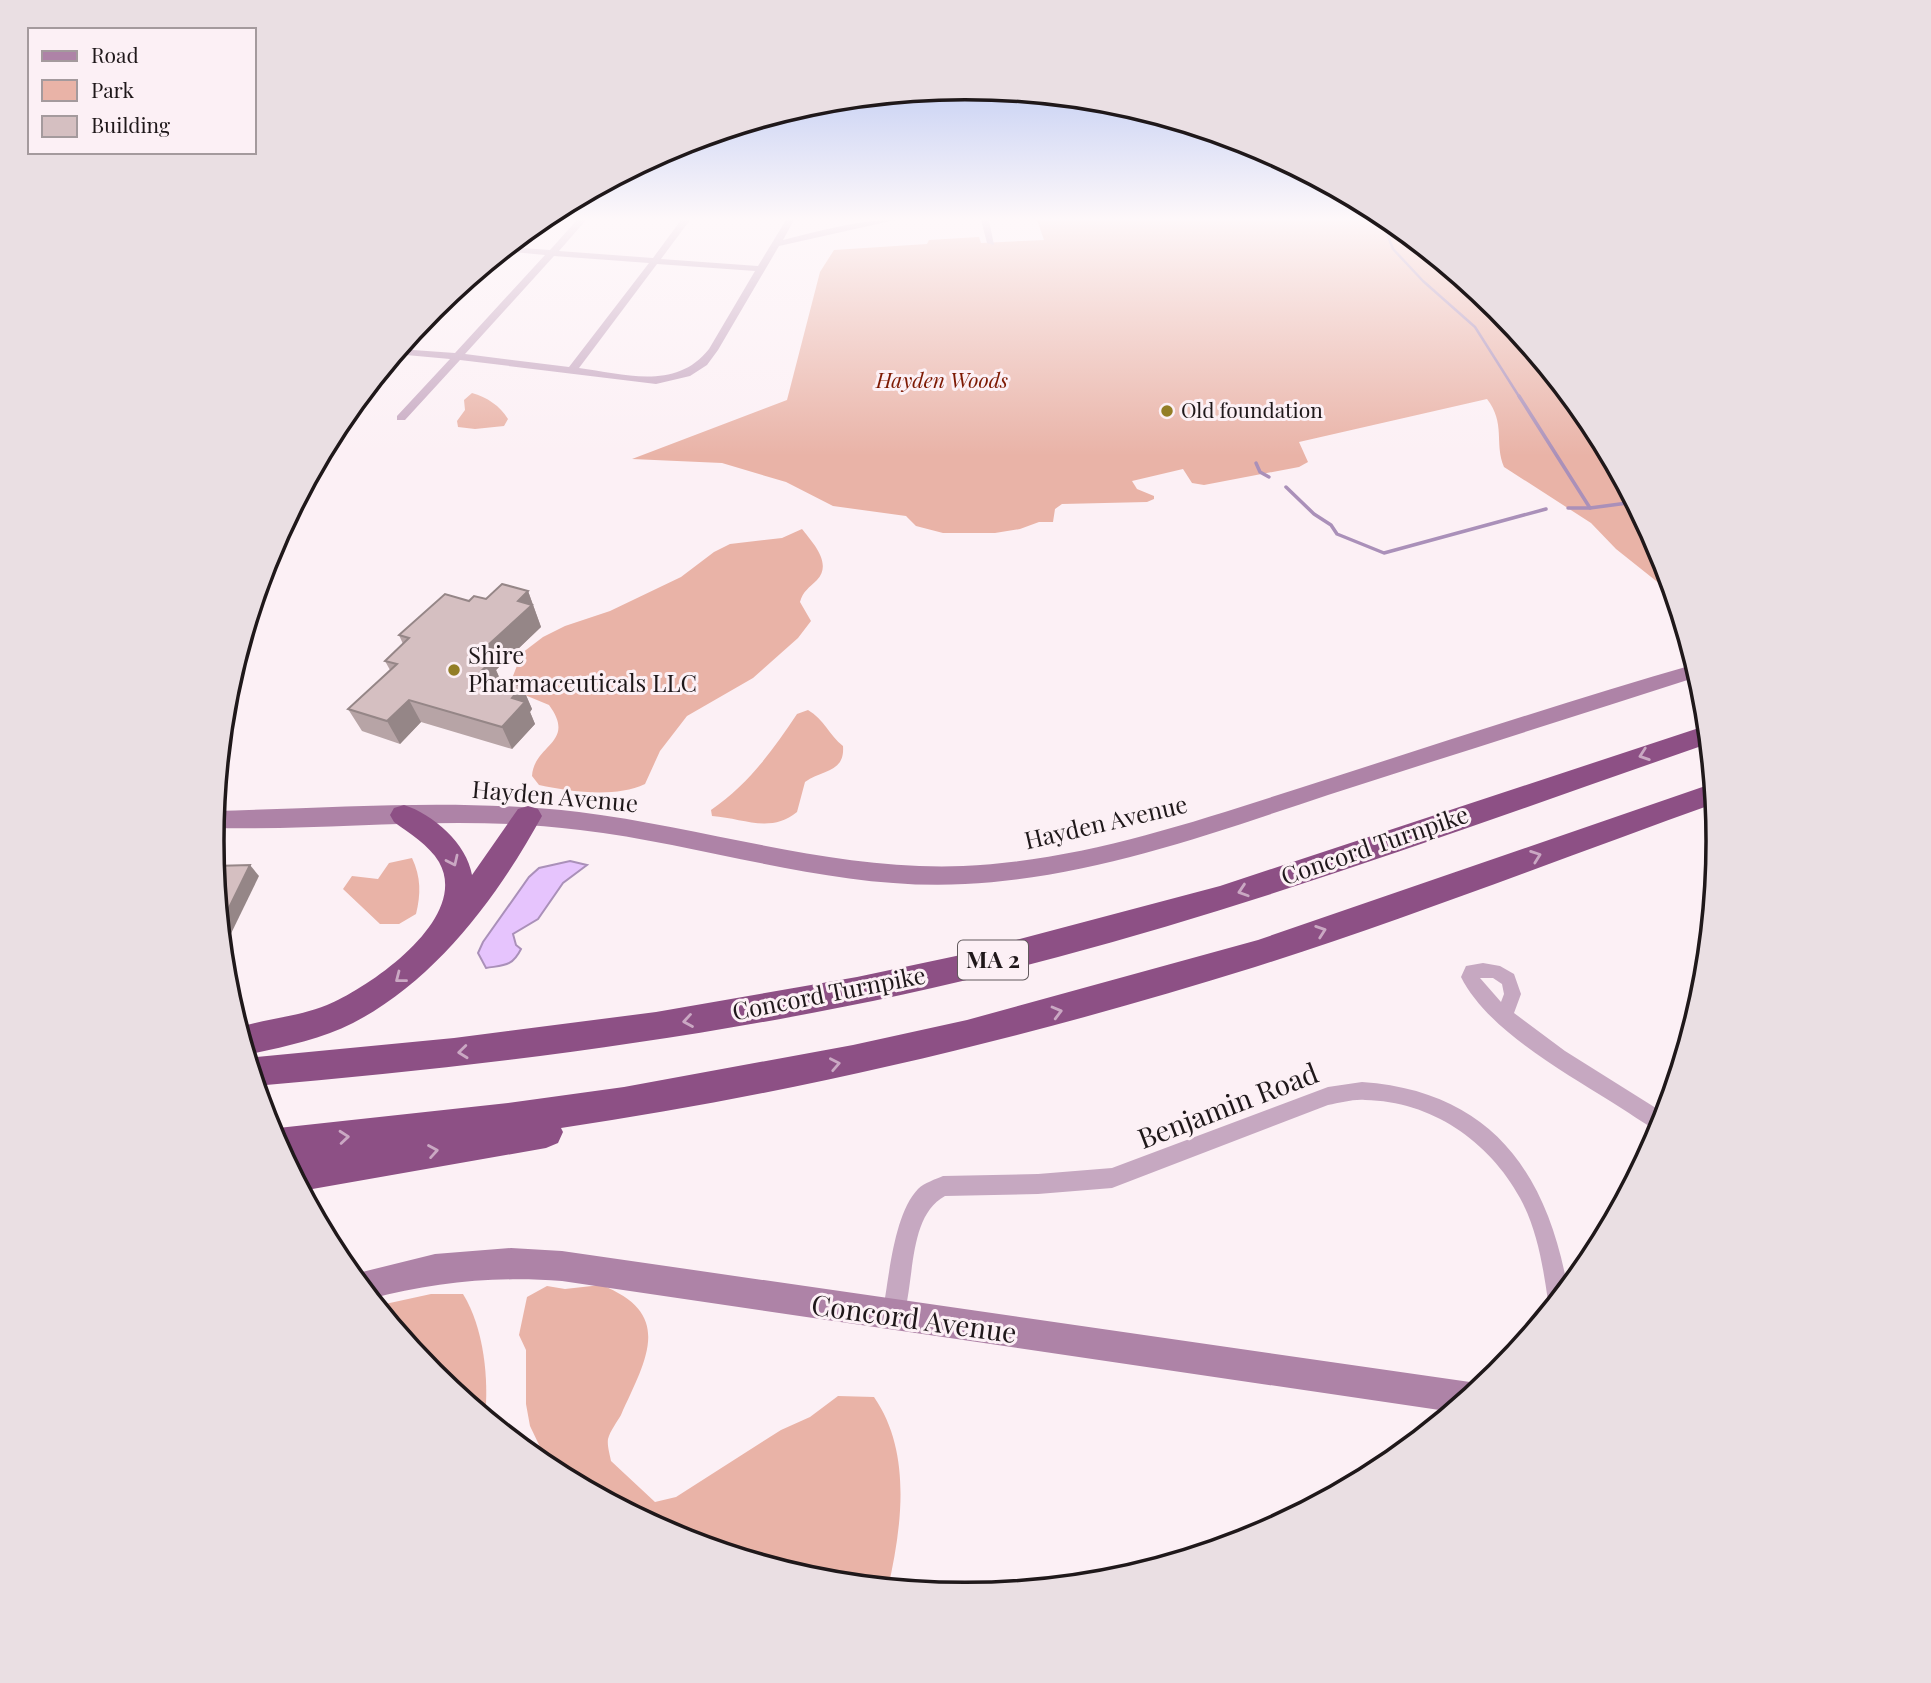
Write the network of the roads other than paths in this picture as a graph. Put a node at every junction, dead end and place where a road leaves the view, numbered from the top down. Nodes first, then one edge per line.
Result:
1 (511, 299) edge
2 (626, 299) edge
3 (743, 299) edge
4 (407, 353) edge
5 (459, 356) junction
6 (572, 370) junction
7 (401, 418) dead end
8 (1687, 673) edge
9 (1700, 737) edge
10 (1706, 796) edge
11 (404, 815) junction
12 (528, 816) junction
13 (224, 820) edge
14 (448, 929) junction
15 (1504, 1014) dead end
16 (251, 1039) edge
17 (260, 1070) edge
18 (654, 1097) junction
19 (1654, 1117) edge
20 (287, 1142) edge
21 (302, 1173) edge
22 (370, 1284) edge
23 (1556, 1290) edge
24 (893, 1316) junction
25 (1458, 1396) edge

1 - 5 street
2 - 6 street
3 - 6 street
4 - 5 street
5 - 6 street
5 - 7 street
8 - 12 street, Hayden Avenue
9 -> 17 highway, Concord Turnpike / MA 2
18 -> 10 highway
11 - 12 street, Hayden Avenue
11 - 13 street, Hayden Avenue
11 -> 14 highway
12 - 14 highway
14 -> 16 highway
15 - 19 street
20 -> 18 highway
21 -> 18 highway
22 - 24 main road, Concord Avenue
23 - 24 street, Benjamin Road
24 - 25 street, Concord Avenue

